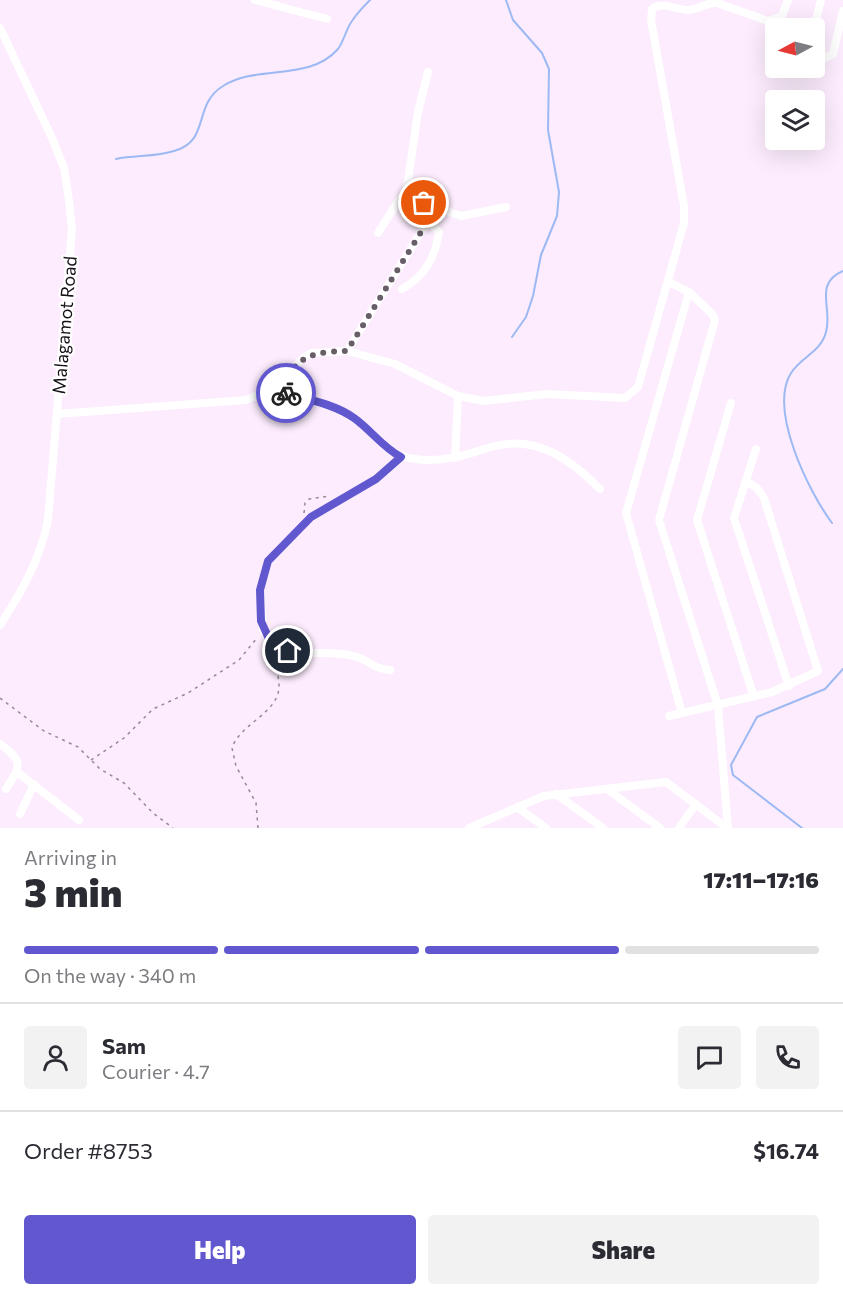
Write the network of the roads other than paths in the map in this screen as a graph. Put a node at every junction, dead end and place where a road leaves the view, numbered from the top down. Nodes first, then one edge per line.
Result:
1 (255, 0) edge
2 (788, 0) edge
3 (821, 0) edge
4 (843, 11) edge
5 (816, 18) edge
6 (327, 19) dead end
7 (0, 28) edge
8 (825, 58) edge
9 (428, 72) dead end
10 (409, 192) junction
11 (506, 207) dead end
12 (429, 211) junction
13 (428, 221) junction
14 (378, 232) dead end
15 (669, 282) junction
16 (402, 289) dead end
17 (689, 292) junction
18 (347, 351) junction
19 (274, 389) junction
20 (458, 396) junction
21 (731, 403) dead end
22 (57, 414) junction
23 (756, 449) dead end
24 (401, 457) junction
25 (455, 458) junction
26 (746, 481) junction
27 (600, 489) dead end
28 (0, 625) edge
29 (390, 670) dead end
30 (789, 686) junction
31 (754, 697) junction
32 (718, 706) junction
33 (682, 713) junction
34 (669, 716) dead end
35 (0, 744) edge
36 (17, 772) junction
37 (34, 784) junction
38 (6, 789) dead end
39 (607, 789) junction
40 (556, 794) junction
41 (696, 804) junction
42 (517, 807) junction
43 (20, 814) dead end
44 (79, 820) dead end
45 (485, 821) junction
46 (469, 828) edge
47 (495, 828) edge
48 (546, 828) edge
49 (603, 828) edge
50 (660, 828) edge
51 (679, 828) edge

1 - 6 street
2 - 15 street
3 - 5 street
4 - 8 street
7 - 22 street, Malagamot Road
9 - 10 street
10 - 12 street
10 - 14 street
11 - 12 street
12 - 13 street
13 - 16 street
13 - 18 street
15 - 17 street
15 - 20 street
17 - 32 street
17 - 33 street
18 - 19 street
18 - 20 street
19 - 22 street
19 - 24 street
20 - 25 street
21 - 31 street
22 - 28 street, Malagamot Road
23 - 26 street
24 - 25 street
24 - 29 street
25 - 27 street
26 - 30 street
26 - 30 street
30 - 31 street
31 - 32 street
32 - 33 street
32 - 41 street
33 - 34 street
35 - 36 street
36 - 37 street
36 - 38 street
37 - 43 street
37 - 44 street
39 - 40 street
39 - 41 street
39 - 50 street
40 - 42 street
40 - 49 street
41 - 51 street
42 - 45 street
42 - 48 street
45 - 46 street
45 - 47 street

